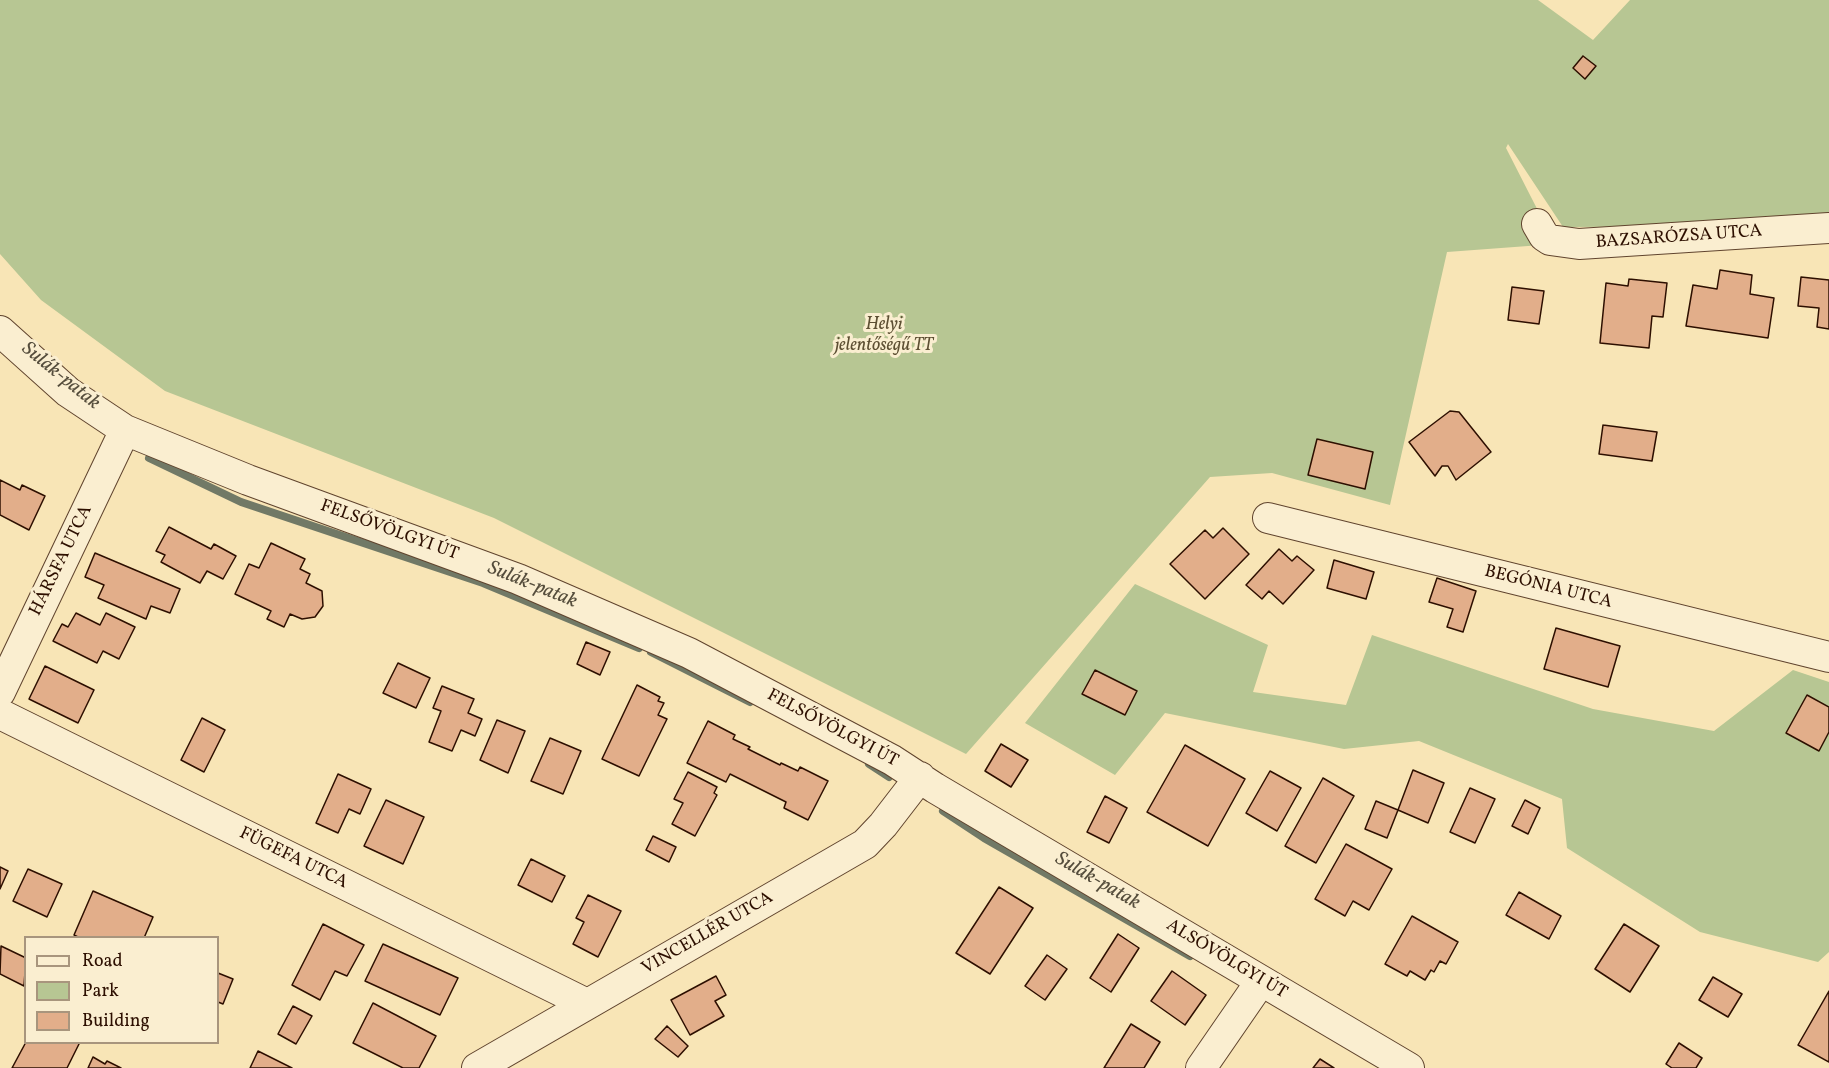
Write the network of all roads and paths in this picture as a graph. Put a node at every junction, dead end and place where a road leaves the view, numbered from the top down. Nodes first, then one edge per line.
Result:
1 (1538, 224) dead end
2 (1829, 228) edge
3 (0, 331) edge
4 (125, 430) junction
5 (1268, 518) dead end
6 (1829, 657) edge
7 (0, 692) edge
8 (0, 714) edge
9 (920, 777) junction
10 (1261, 981) junction
11 (586, 1004) junction
12 (477, 1068) edge
13 (1201, 1068) edge
14 (1409, 1068) edge

1 - 2 street, BAZSARÓZSA UTCA
3 - 4 street, FELSŐVÖLGYI ÚT
4 - 7 street, HÁRSFA UTCA
4 - 9 street, FELSŐVÖLGYI ÚT
5 - 6 street, BEGÓNIA UTCA
8 - 11 street, FÜGEFA UTCA
9 - 10 street, ALSÓVÖLGYI ÚT
9 - 11 street, VINCELLÉR UTCA
10 - 13 street
10 - 14 street, ALSÓVÖLGYI ÚT
11 - 12 street, VINCELLÉR UTCA

